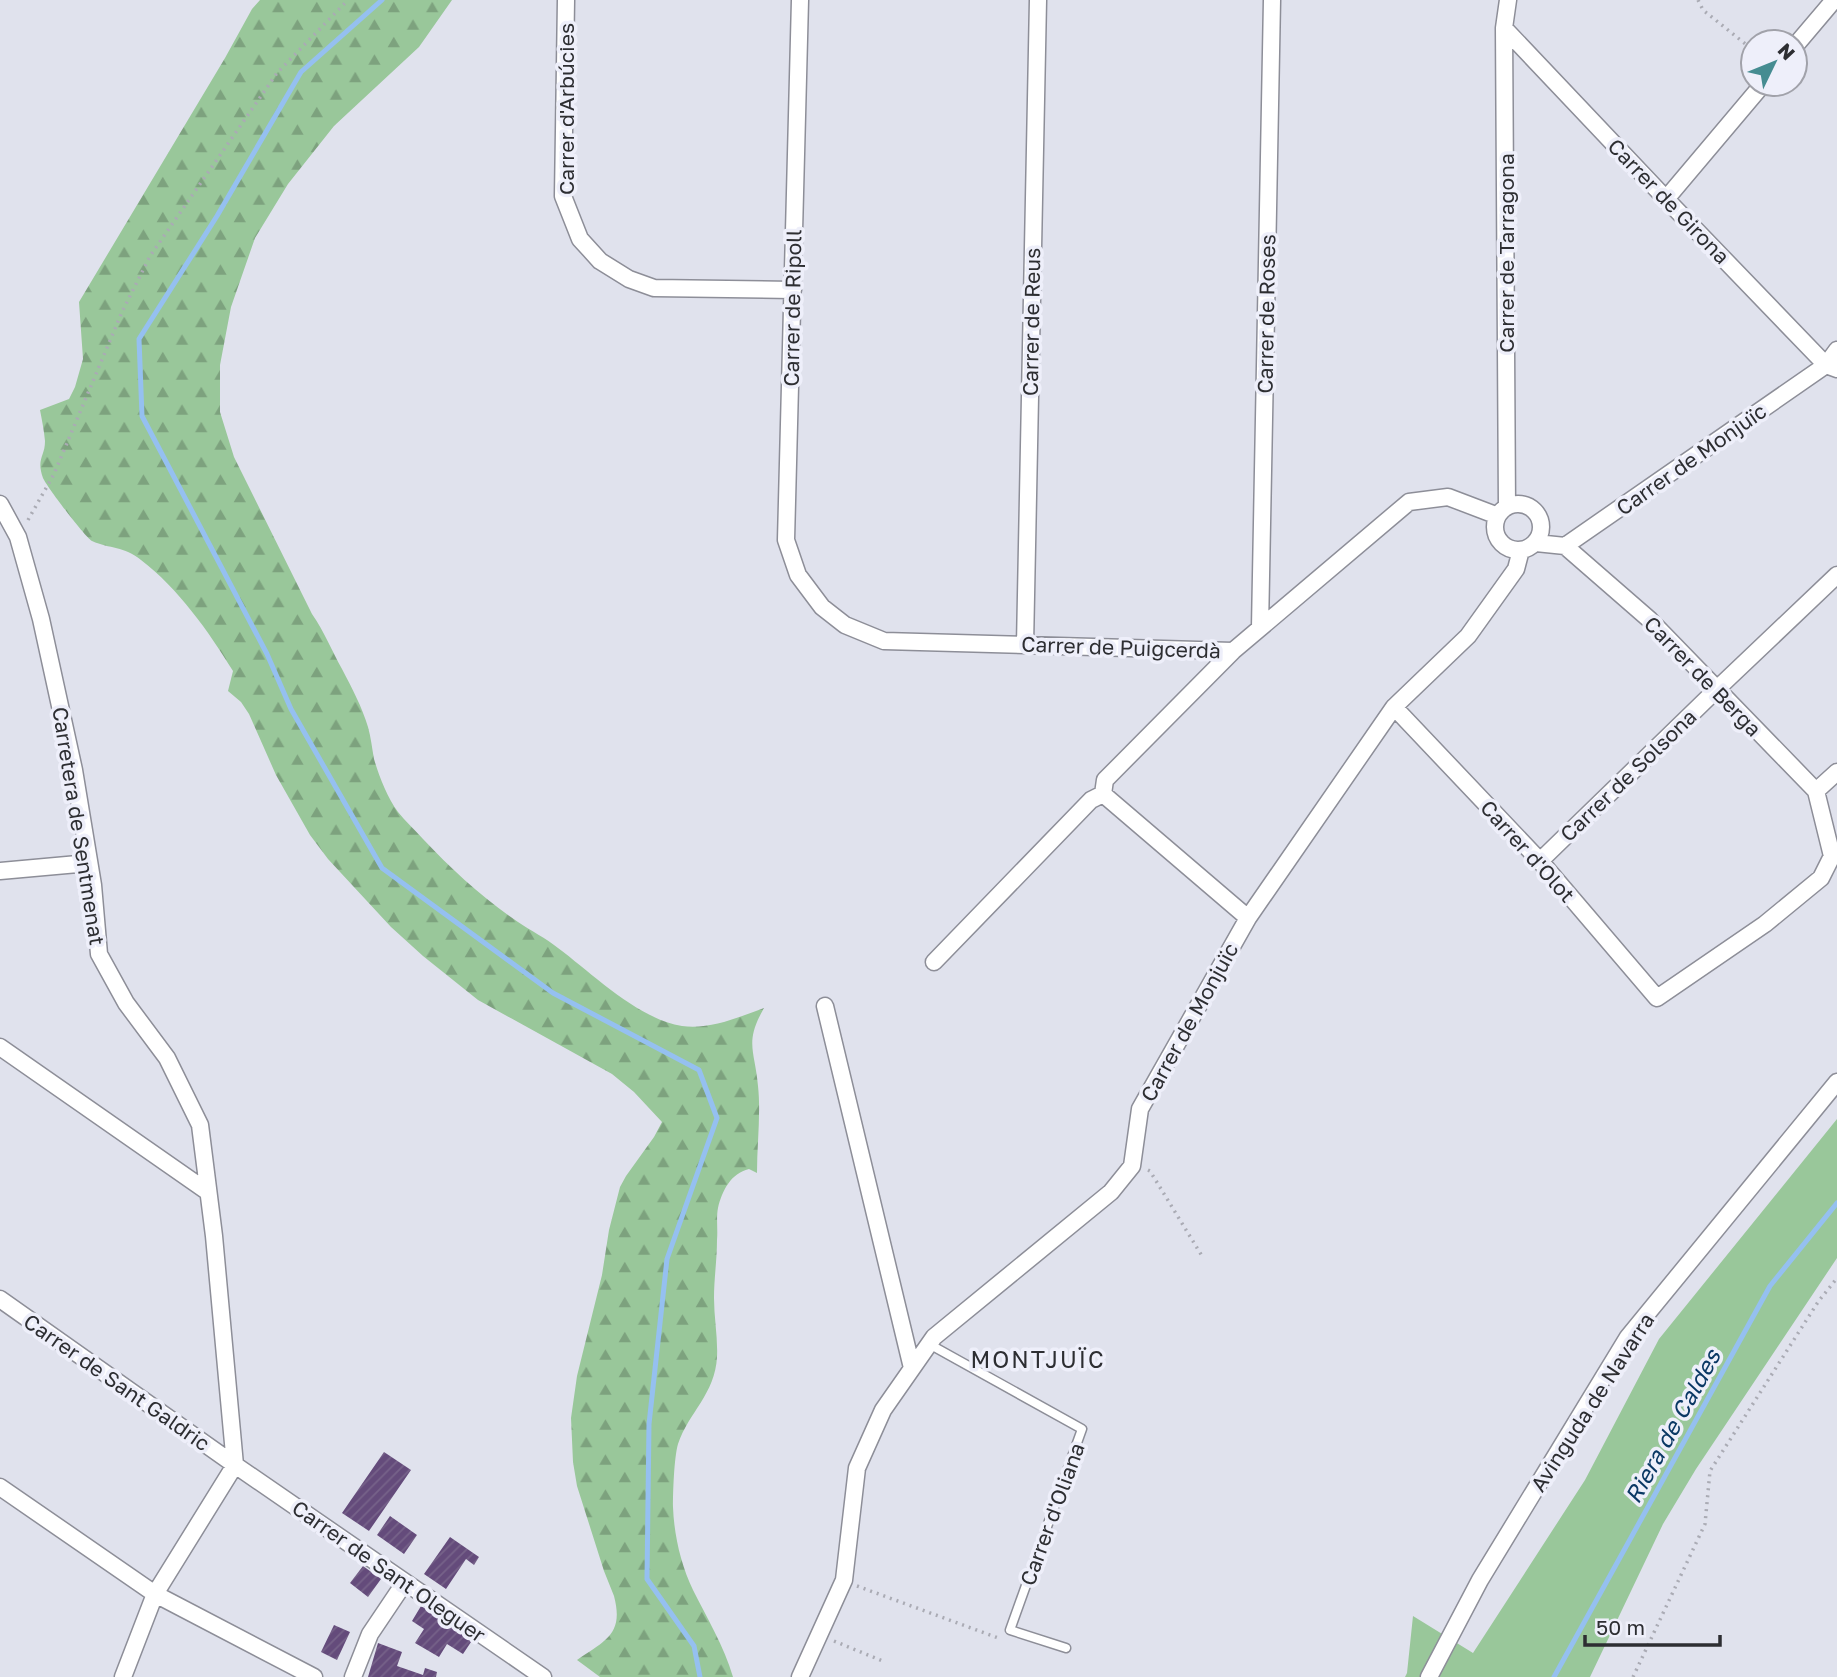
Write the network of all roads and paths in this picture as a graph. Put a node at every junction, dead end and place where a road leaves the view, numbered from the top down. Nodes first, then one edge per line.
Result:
1 (348, 0) edge
2 (566, 0) edge
3 (800, 0) edge
4 (1038, 0) edge
5 (1272, 0) edge
6 (1508, 0) edge
7 (1698, 0) edge
8 (1834, 0) edge
9 (1504, 28) junction
10 (1809, 29) edge
11 (1739, 39) edge
12 (1751, 98) edge
13 (1666, 200) junction
14 (793, 290) junction
15 (1837, 350) edge
16 (1832, 367) edge
17 (0, 503) edge
18 (1502, 511) junction
19 (18, 537) junction
20 (1528, 546) junction
21 (1565, 546) junction
22 (1837, 575) edge
23 (822, 607) joint
24 (1259, 628) junction
25 (1025, 645) junction
26 (1233, 651) junction
27 (1717, 689) junction
28 (1394, 707) junction
29 (1837, 772) edge
30 (1816, 791) junction
31 (1103, 794) junction
32 (1540, 861) junction
33 (89, 863) junction
34 (0, 871) edge
35 (1248, 918) junction
36 (934, 962) dead end
37 (825, 1006) dead end
38 (0, 1046) edge
39 (1837, 1082) edge
40 (1132, 1166) junction
41 (208, 1192) junction
42 (1202, 1256) dead end
43 (1837, 1278) edge
44 (0, 1299) edge
45 (929, 1344) junction
46 (912, 1368) junction
47 (235, 1465) junction
48 (0, 1487) edge
49 (844, 1580) junction
50 (405, 1582) junction
51 (155, 1594) junction
52 (1010, 1630) junction
53 (819, 1635) junction
54 (1066, 1648) dead end
55 (884, 1662) dead end
56 (123, 1677) edge
57 (314, 1677) edge
58 (353, 1677) edge
59 (543, 1677) edge
60 (800, 1677) edge
61 (1429, 1677) edge
62 (1633, 1677) edge

1 - 19 path
2 - 14 street, Carrer d'Arbúcies
3 - 14 street, Carrer de Ripoll
4 - 25 street, Carrer de Reus
5 - 24 street, Carrer de Roses
6 - 9 street, Carrer de Tarragona
7 - 11 path
8 - 10 street
9 - 13 street, Carrer de Girona
9 - 18 street, Carrer de Tarragona
12 - 13 street
13 - 16 street, Carrer de Girona
14 - 23 street, Carrer de Ripoll
15 - 16 street, Carrer de Monjuïc
16 - 21 street, Carrer de Monjuïc
17 - 19 street, Carretera de Sentmenat
18 - 20 street
18 - 20 street
18 - 24 street, Carrer de Puigcerdà
19 - 33 street, Carretera de Sentmenat
20 - 21 street
20 - 28 street, Carrer de Monjuïc
21 - 27 street, Carrer de Berga
22 - 27 street, Carrer de Solsona
23 - 25 street, Carrer de Puigcerdà
24 - 26 street, Carrer de Puigcerdà
25 - 26 street, Carrer de Puigcerdà
26 - 31 street
27 - 30 street, Carrer de Berga
27 - 32 street, Carrer de Solsona
28 - 32 street, Carrer d'Olot
28 - 35 street, Carrer de Monjuïc
29 - 30 street
30 - 32 street, Carrer d'Olot
31 - 35 street
31 - 36 street
33 - 34 street
33 - 41 street, Carretera de Sentmenat
35 - 40 street, Carrer de Monjuïc
37 - 46 street
38 - 41 street
39 - 61 street, Avinguda de Navarra
40 - 42 path
40 - 45 street
41 - 47 street, Carretera de Sentmenat
43 - 62 path
44 - 47 street, Carrer de Sant Galdric
45 - 46 street
45 - 52 lane, Carrer d'Oliana
46 - 49 street
47 - 50 street, Carrer de Sant Oleguer
47 - 51 street
48 - 51 street
49 - 52 path
49 - 53 street
50 - 58 street
50 - 59 street, Carrer de Sant Oleguer
51 - 56 street
51 - 57 street
52 - 54 lane
53 - 55 path
53 - 60 street

